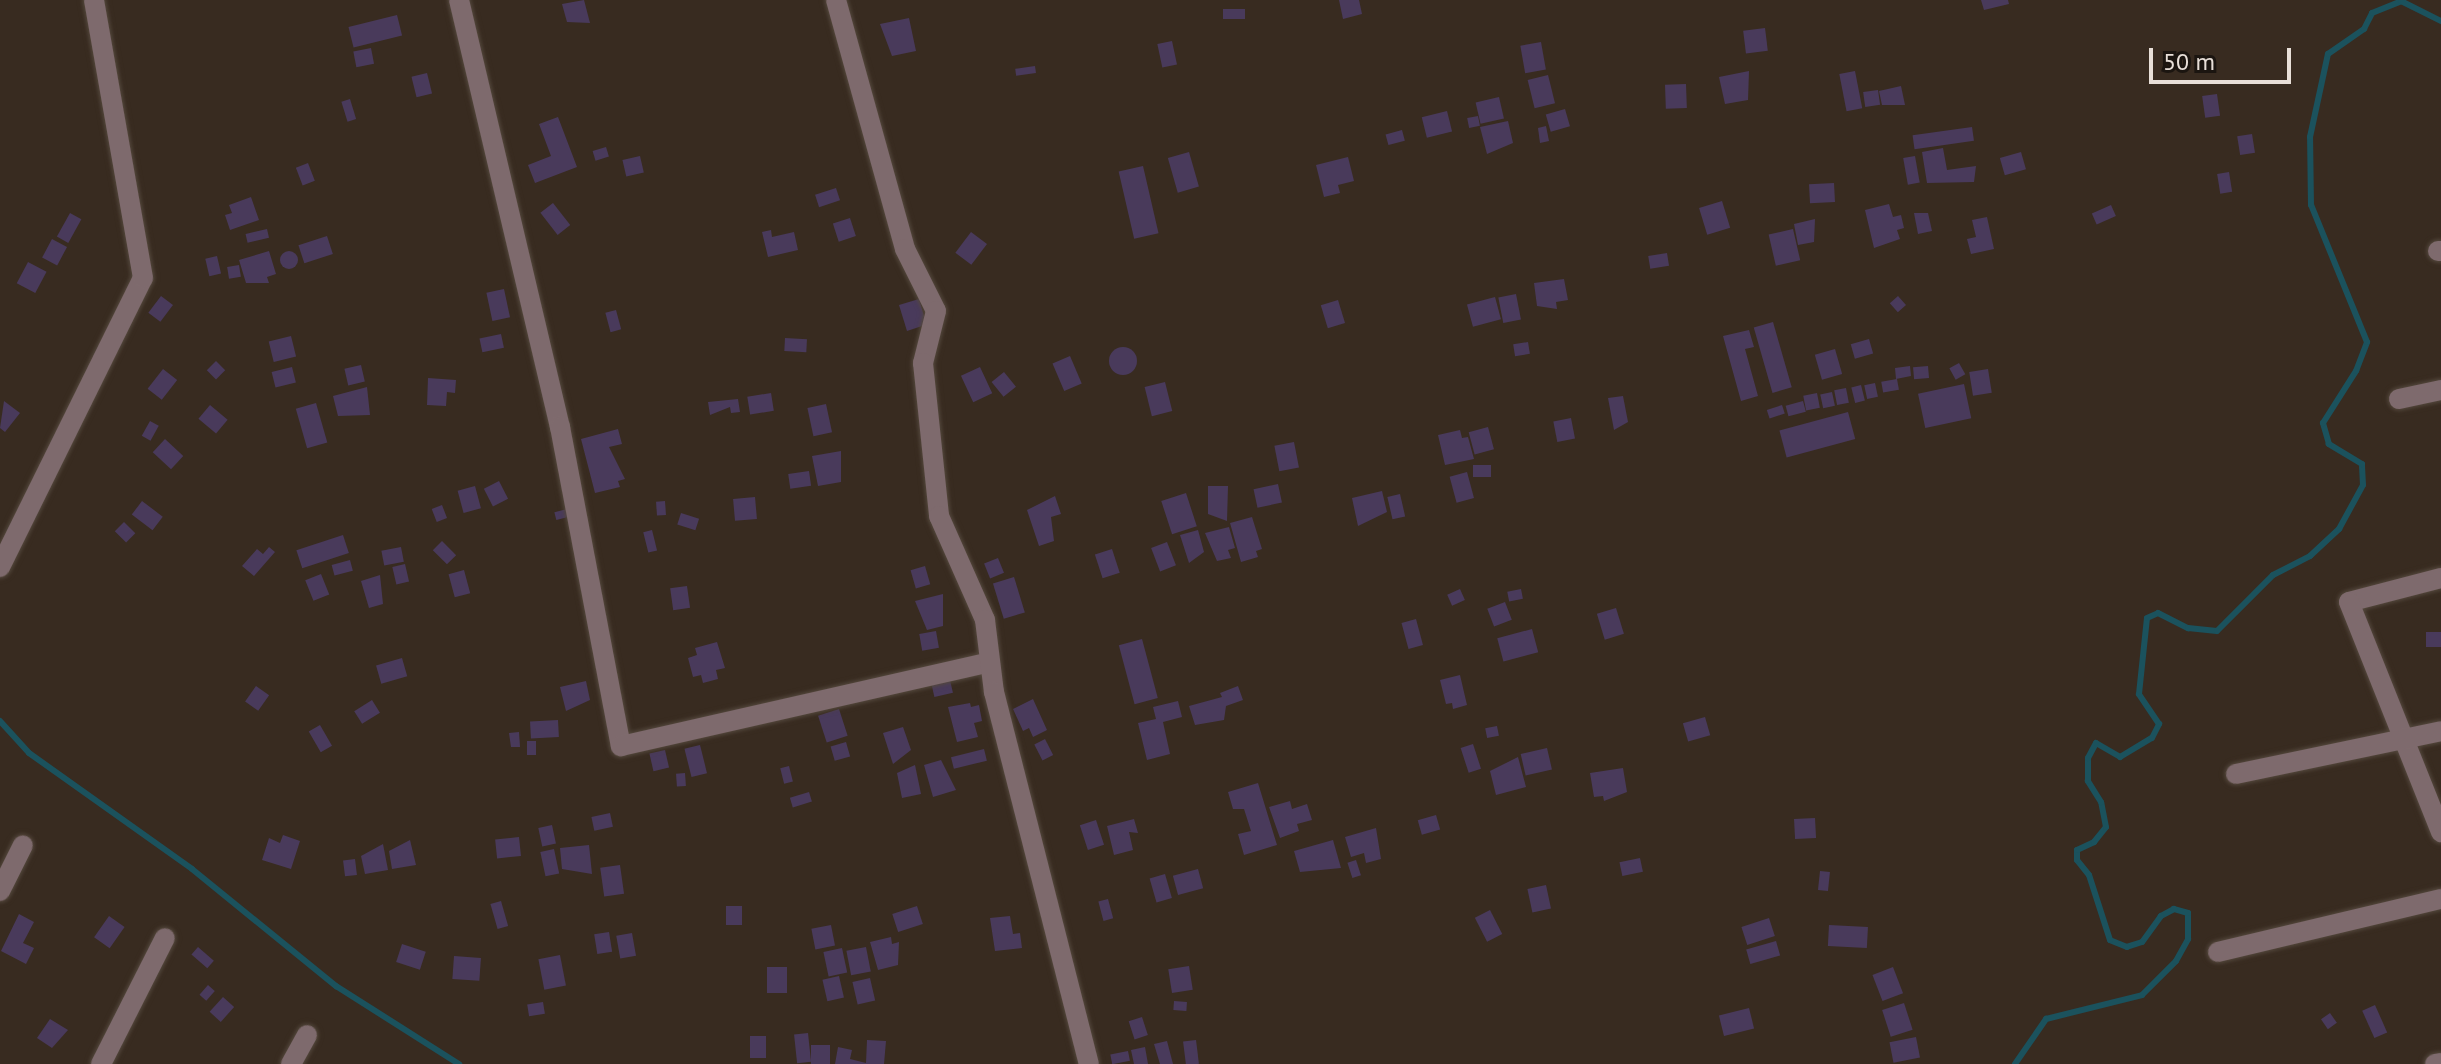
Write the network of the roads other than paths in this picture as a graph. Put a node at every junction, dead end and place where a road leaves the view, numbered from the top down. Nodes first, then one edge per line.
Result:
1 (94, 0) edge
2 (459, 0) edge
3 (836, 0) edge
4 (2441, 390) edge
5 (2399, 399) dead end
6 (0, 567) edge
7 (2441, 578) edge
8 (990, 662) junction
9 (2441, 731) edge
10 (2401, 740) junction
11 (2236, 774) dead end
12 (2441, 832) edge
13 (23, 845) dead end
14 (0, 891) edge
15 (2441, 899) edge
16 (165, 938) dead end
17 (2218, 952) dead end
18 (307, 1035) dead end
19 (101, 1064) edge
20 (291, 1064) edge
21 (1089, 1064) edge

1 - 6 street
2 - 8 street
3 - 8 street
4 - 5 street
7 - 10 street
8 - 21 street
9 - 10 street
10 - 11 street
10 - 12 street
13 - 14 street
15 - 17 street
16 - 19 street
18 - 20 street

